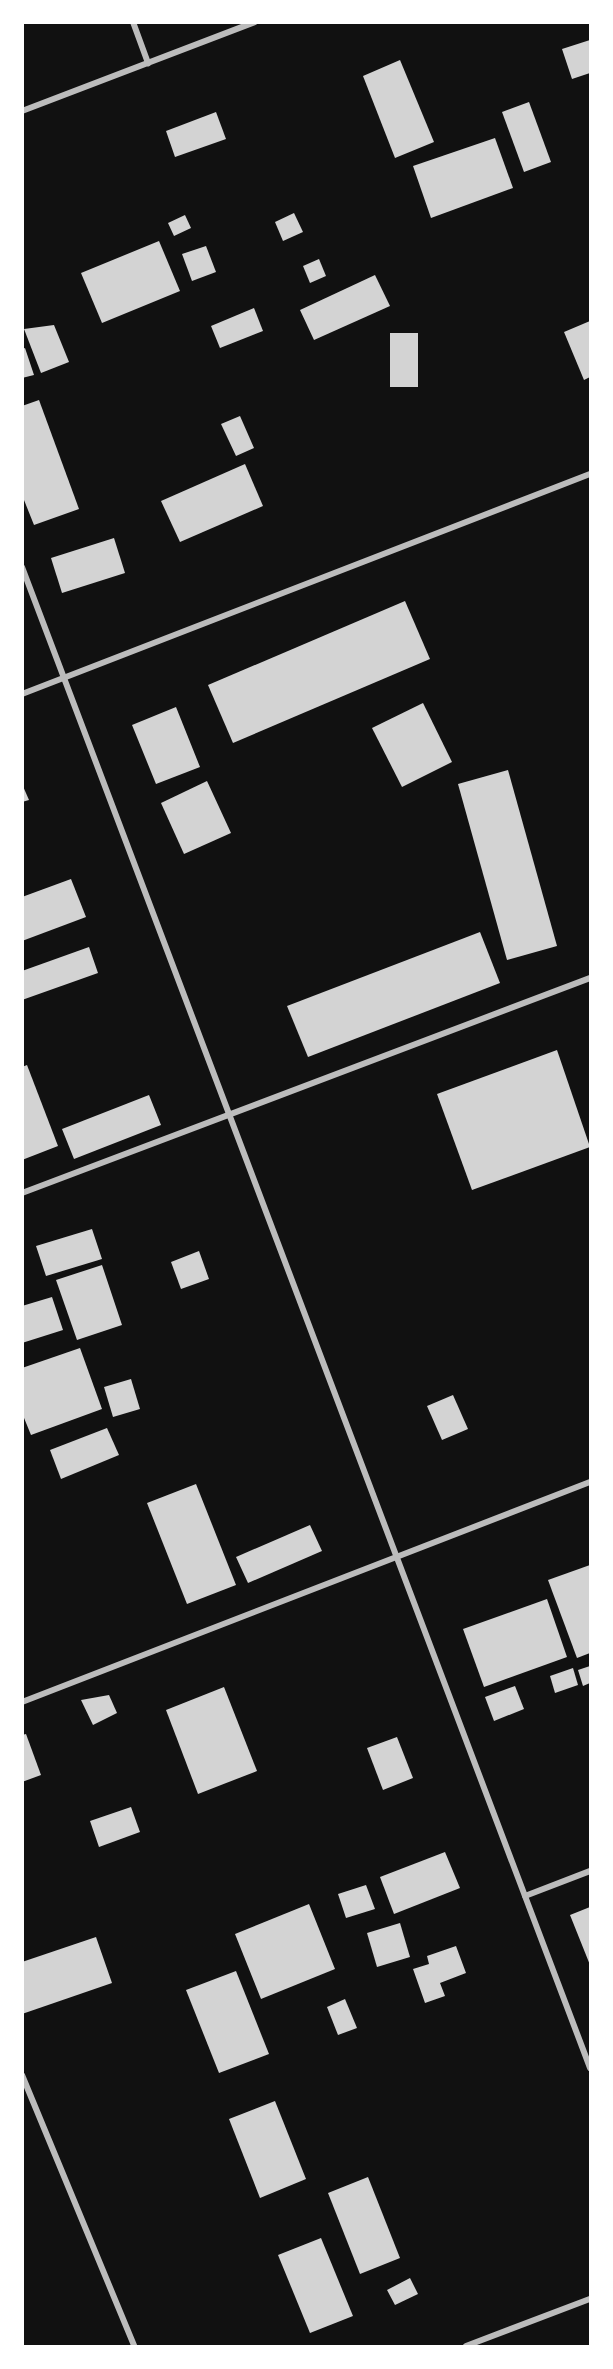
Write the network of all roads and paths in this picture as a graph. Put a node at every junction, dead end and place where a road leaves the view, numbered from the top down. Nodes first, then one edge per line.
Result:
1 (133, 22) edge
2 (255, 22) edge
3 (148, 63) junction
4 (22, 111) edge
5 (591, 474) edge
6 (22, 567) edge
7 (64, 678) junction
8 (22, 694) edge
9 (591, 978) edge
10 (230, 1115) junction
11 (22, 1193) edge
12 (591, 1482) edge
13 (397, 1557) junction
14 (22, 1702) edge
15 (591, 1871) edge
16 (525, 1896) junction
17 (591, 2068) edge
18 (22, 2075) edge
19 (32, 2097) junction
20 (22, 2100) edge
21 (591, 2299) edge
22 (134, 2346) edge
23 (466, 2346) edge

1 - 3 street
2 - 3 street
3 - 4 street
5 - 7 street
6 - 7 street
7 - 8 street
7 - 10 street
9 - 10 street
10 - 11 street
10 - 13 street
12 - 13 street
13 - 14 street
13 - 16 street
15 - 16 street
16 - 17 street
18 - 19 street
19 - 20 street
19 - 22 street
21 - 23 street

